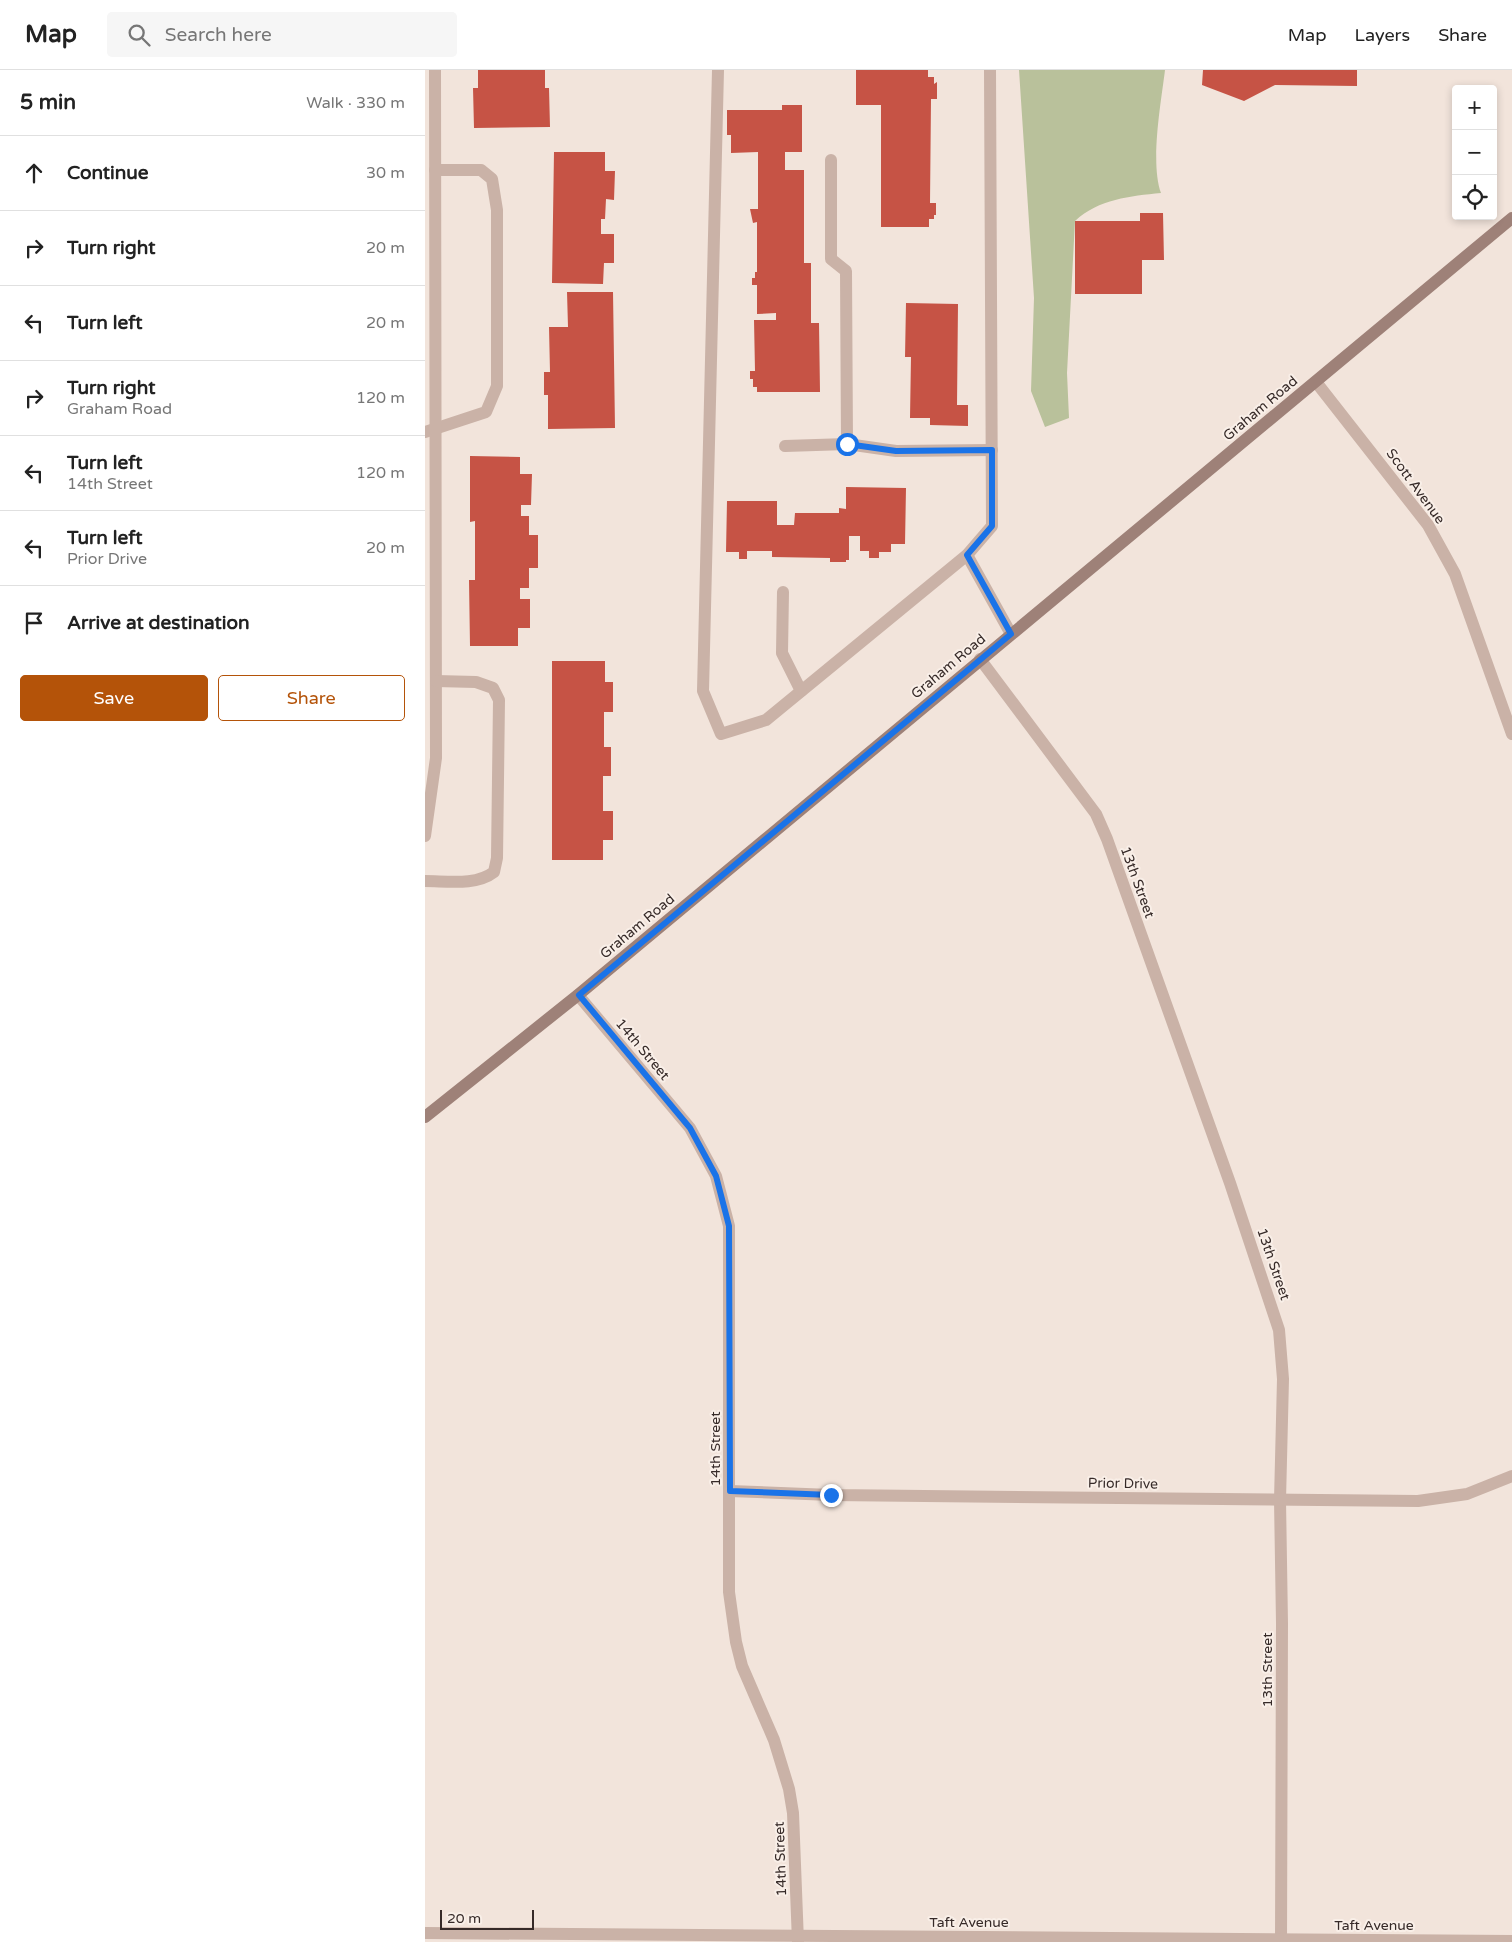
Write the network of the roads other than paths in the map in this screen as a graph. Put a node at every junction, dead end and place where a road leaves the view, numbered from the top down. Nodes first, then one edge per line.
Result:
1 (435, 70) edge
2 (718, 70) edge
3 (990, 70) edge
4 (831, 160) dead end
5 (435, 170) junction
6 (1512, 218) edge
7 (430, 251) edge
8 (1316, 382) junction
9 (429, 432) edge
10 (847, 444) junction
11 (785, 446) dead end
12 (992, 450) junction
13 (967, 555) junction
14 (783, 592) dead end
15 (1011, 634) junction
16 (980, 659) junction
17 (436, 681) junction
18 (801, 691) junction
19 (1512, 734) edge
20 (427, 804) edge
21 (425, 836) edge
22 (425, 881) edge
23 (579, 995) junction
24 (425, 1117) edge
25 (1512, 1476) edge
26 (730, 1491) junction
27 (1280, 1500) junction
28 (425, 1934) edge
29 (798, 1939) edge
30 (1281, 1941) edge
31 (1512, 1941) edge

1 - 5 street
2 - 18 street
3 - 12 street
4 - 10 street
5 - 7 street
5 - 9 street
6 - 8 main road, Graham Road
7 - 9 street
8 - 15 main road, Graham Road
8 - 19 street, Scott Avenue
9 - 17 street
10 - 11 street
10 - 12 street
12 - 13 street
13 - 15 street
13 - 18 street
14 - 18 street
15 - 16 main road, Graham Road
16 - 23 main road, Graham Road
16 - 27 street, 13th Street
17 - 20 street
17 - 22 street
20 - 21 street
23 - 24 main road, Graham Road
23 - 26 street, 14th Street
25 - 27 street, Prior Drive
26 - 27 street, Prior Drive
26 - 29 street, 14th Street
27 - 30 street, 13th Street
28 - 29 street, Taft Avenue
29 - 30 street, Taft Avenue
30 - 31 street, Taft Avenue

